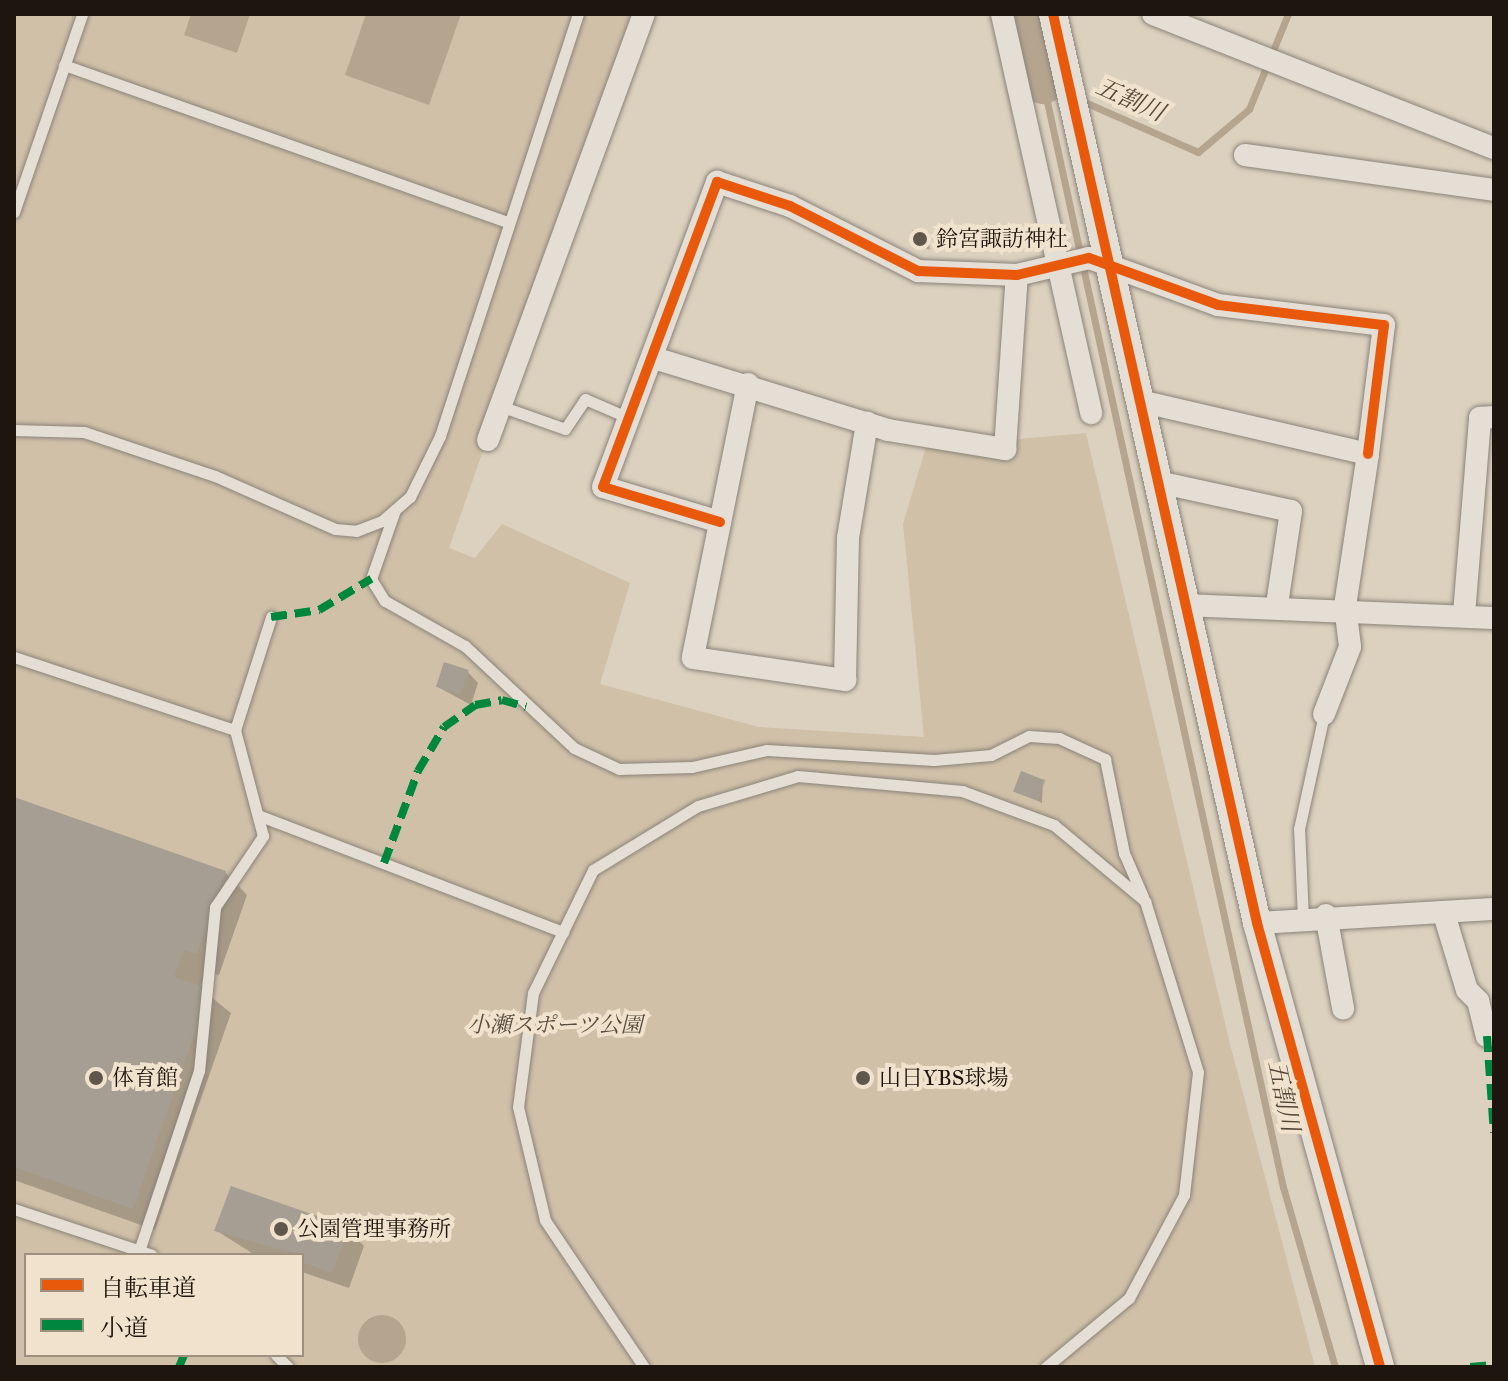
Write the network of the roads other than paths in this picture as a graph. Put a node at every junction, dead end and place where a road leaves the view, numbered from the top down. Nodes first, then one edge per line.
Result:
1 (82, 14) edge
2 (578, 14) edge
3 (644, 14) edge
4 (1002, 14) edge
5 (1053, 14) edge
6 (1153, 14) edge
7 (64, 65) junction
8 (1494, 148) edge
9 (1245, 155) dead end
10 (1494, 190) edge
11 (14, 212) edge
12 (507, 222) junction
13 (1101, 262) junction
14 (1062, 264) junction
15 (1017, 275) junction
16 (654, 358) junction
17 (748, 384) junction
18 (1140, 401) junction
19 (503, 407) junction
20 (1091, 413) dead end
21 (1494, 417) edge
22 (630, 418) junction
23 (867, 423) junction
24 (14, 430) edge
25 (488, 440) dead end
26 (1368, 454) junction
27 (1158, 482) junction
28 (395, 510) junction
29 (720, 522) junction
30 (1183, 605) junction
31 (1277, 605) junction
32 (1345, 606) junction
33 (1464, 614) junction
34 (271, 617) dead end
35 (1494, 618) edge
36 (14, 657) edge
37 (1324, 714) joint
38 (235, 730) junction
39 (258, 815) junction
40 (1145, 901) junction
41 (1494, 909) edge
42 (1444, 914) junction
43 (1326, 915) junction
44 (1303, 919) junction
45 (1257, 923) junction
46 (563, 932) junction
47 (1343, 1008) dead end
48 (1494, 1035) edge
49 (14, 1209) edge
50 (139, 1251) junction
51 (146, 1253) edge
52 (644, 1367) edge
53 (1046, 1367) edge
54 (1380, 1367) edge

1 - 7 lane
2 - 12 lane
3 - 19 street
4 - 14 street
5 - 13 street
6 - 8 street
7 - 11 lane
7 - 12 lane
9 - 10 street
12 - 28 lane
13 - 14 street
13 - 18 street
13 - 26 street
14 - 15 street
14 - 20 street
15 - 16 street
15 - 23 street
16 - 17 street
16 - 22 street
17 - 23 street
17 - 29 street
18 - 26 street
18 - 27 street
19 - 22 lane
19 - 25 street
21 - 33 street
22 - 29 street
23 - 29 street
24 - 28 lane
26 - 32 street
27 - 30 street
27 - 31 street
28 - 40 lane
30 - 31 street
30 - 45 street
31 - 32 street
32 - 33 street
32 - 37 street
33 - 35 street
34 - 38 lane
36 - 38 lane
37 - 44 lane
38 - 39 lane
39 - 46 lane
39 - 50 lane
40 - 46 lane
40 - 53 lane
41 - 42 street
42 - 43 street
42 - 48 street
43 - 44 street
43 - 47 street
44 - 45 street
45 - 54 street
46 - 52 lane
49 - 50 lane
50 - 51 lane

